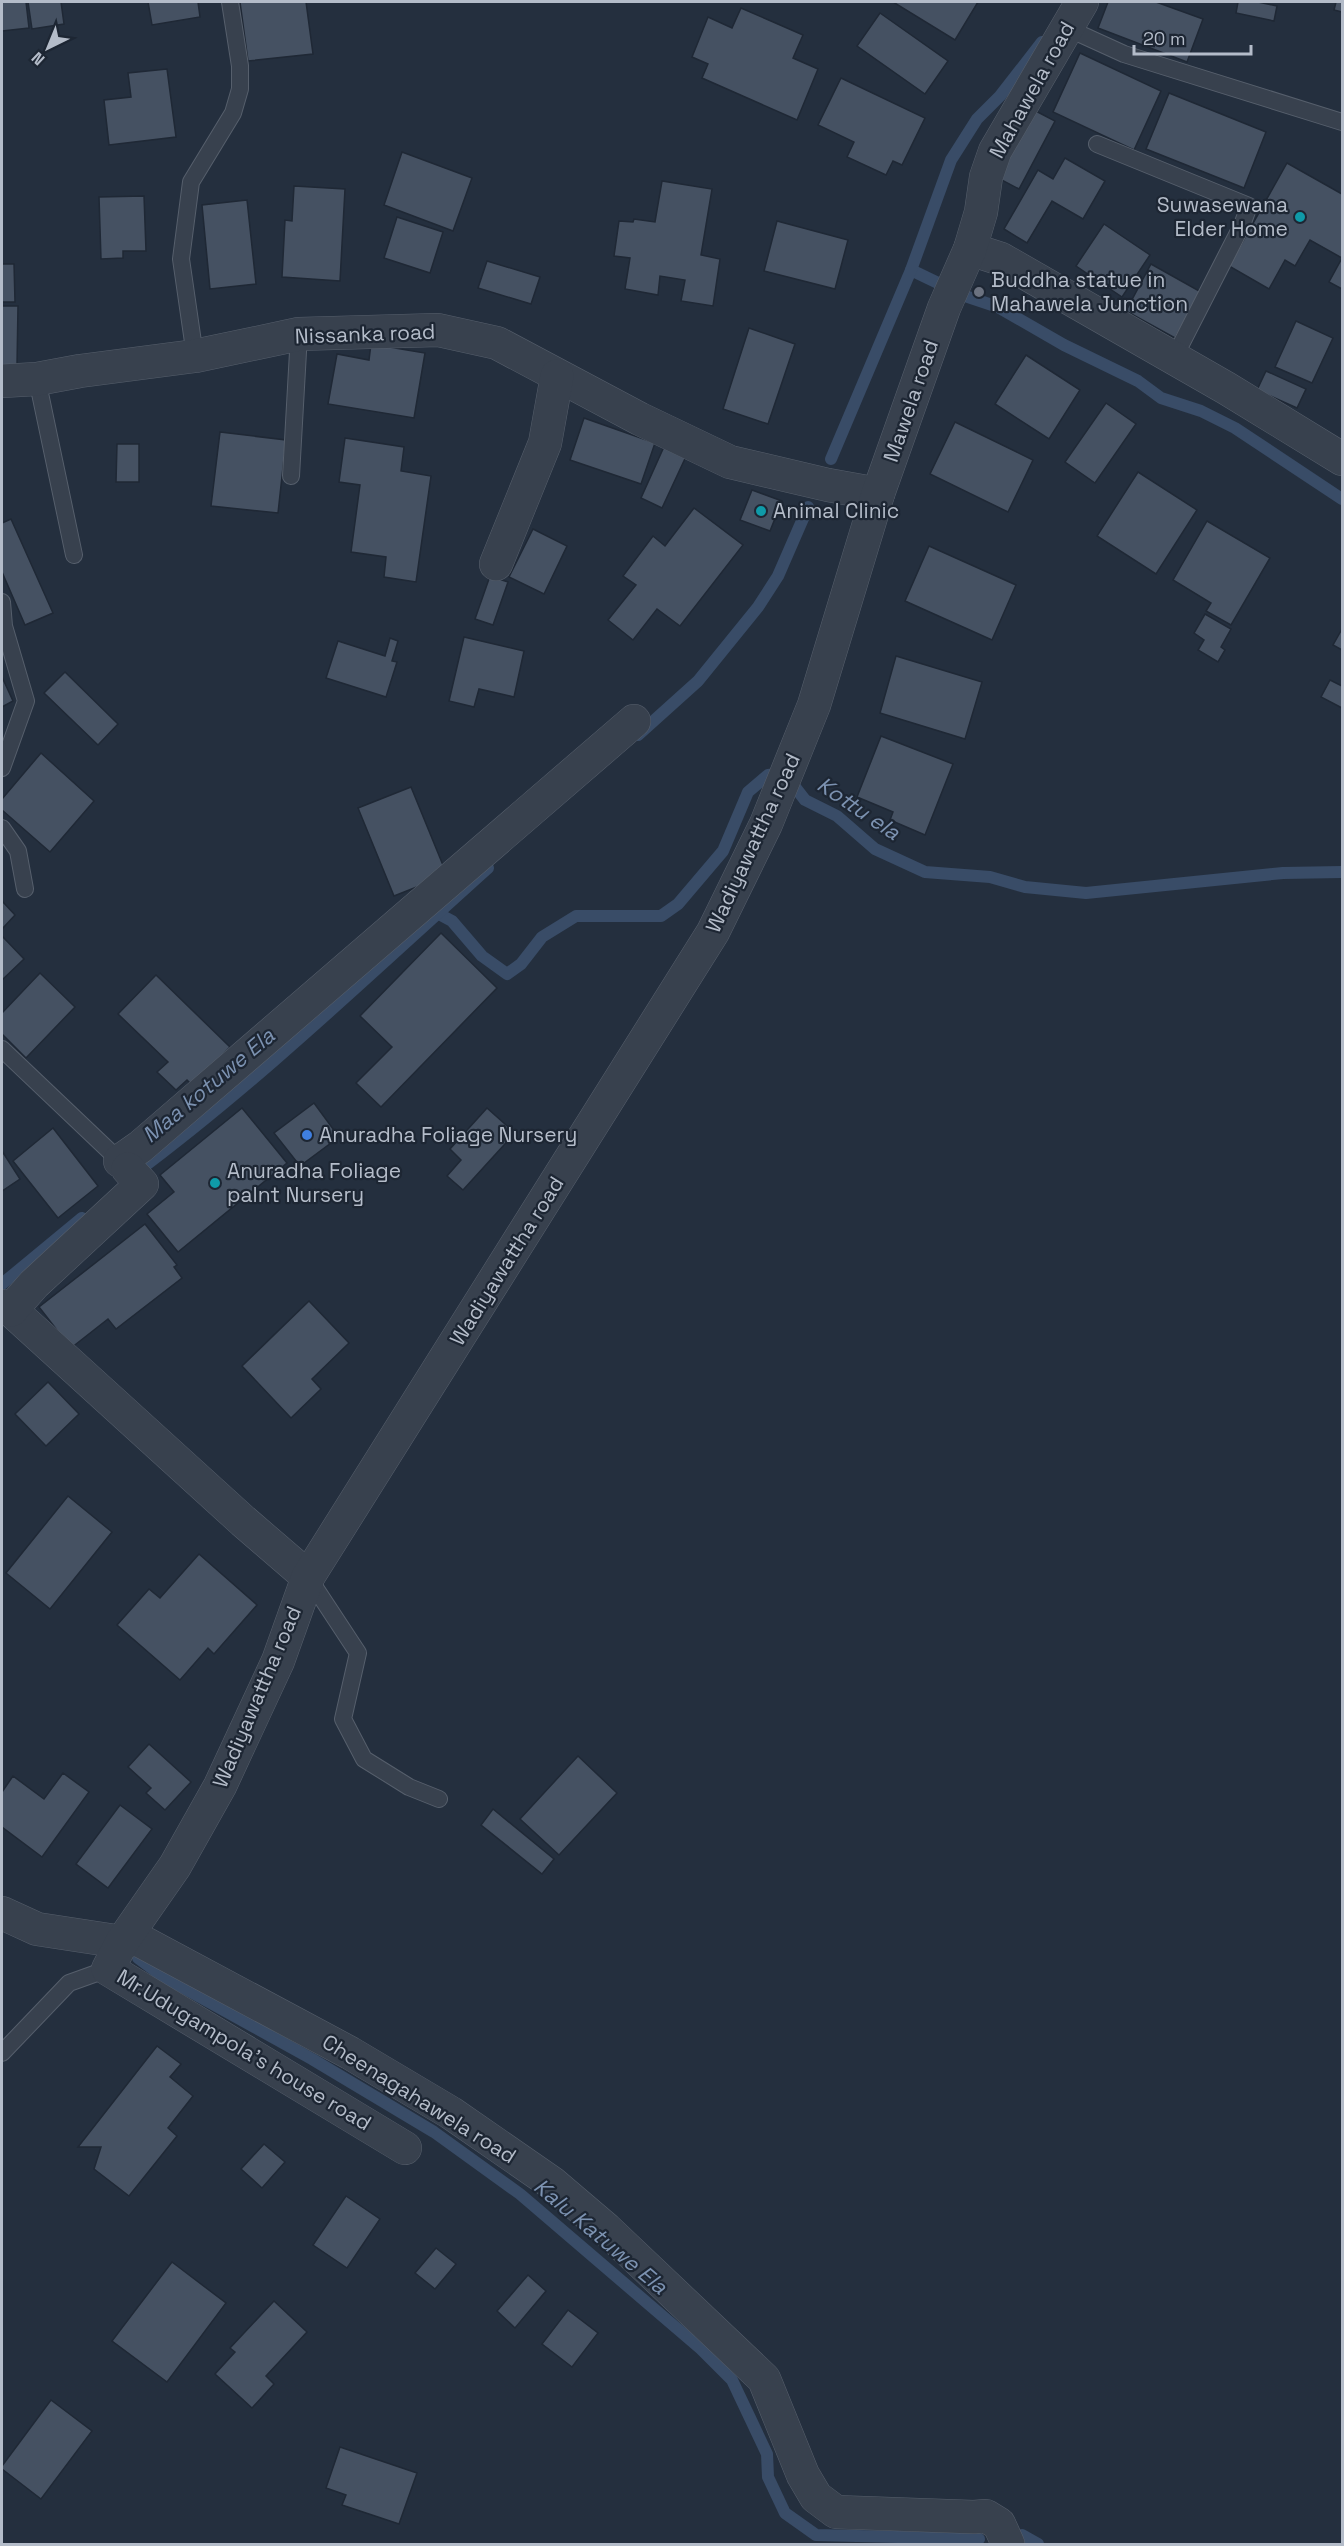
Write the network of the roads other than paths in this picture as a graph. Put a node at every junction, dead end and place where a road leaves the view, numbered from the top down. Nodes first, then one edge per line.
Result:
1 (230, 2) edge
2 (1075, 15) edge
3 (1342, 122) edge
4 (1097, 144) dead end
5 (965, 261) junction
6 (944, 308) joint
7 (299, 334) junction
8 (195, 356) junction
9 (1174, 358) junction
10 (557, 376) junction
11 (37, 379) junction
12 (2, 381) edge
13 (1342, 459) edge
14 (291, 476) dead end
15 (878, 494) junction
16 (74, 555) dead end
17 (496, 564) dead end
18 (2, 602) edge
19 (634, 721) dead end
20 (2, 768) edge
21 (2, 828) edge
22 (25, 890) dead end
23 (2, 1049) edge
24 (130, 1171) junction
25 (6, 1308) edge
26 (308, 1576) junction
27 (439, 1799) dead end
28 (2, 1913) edge
29 (115, 1956) junction
30 (2, 2053) edge
31 (405, 2148) dead end
32 (1008, 2544) edge

1 - 8 lane
2 - 3 lane
2 - 5 street, Mahawela road
4 - 9 lane
5 - 6 street, Mahawela road
5 - 9 street
6 - 15 street, Mawela road
7 - 8 street, Nissanka road
7 - 10 street, Nissanka road
7 - 14 lane
8 - 11 street, Nissanka road
9 - 13 street
10 - 15 street, Nissanka road
10 - 17 street
11 - 12 street, Nissanka road
11 - 16 lane
15 - 26 street, Wadiyawattha road
18 - 20 lane
19 - 24 street
21 - 22 lane
23 - 24 lane
24 - 25 street
25 - 26 street
26 - 27 lane
26 - 29 street, Wadiyawattha road
28 - 29 street, Cheenagahawela road
29 - 30 lane
29 - 31 street, Mr.Udugampola's house road
29 - 32 street, Cheenagahawela road

